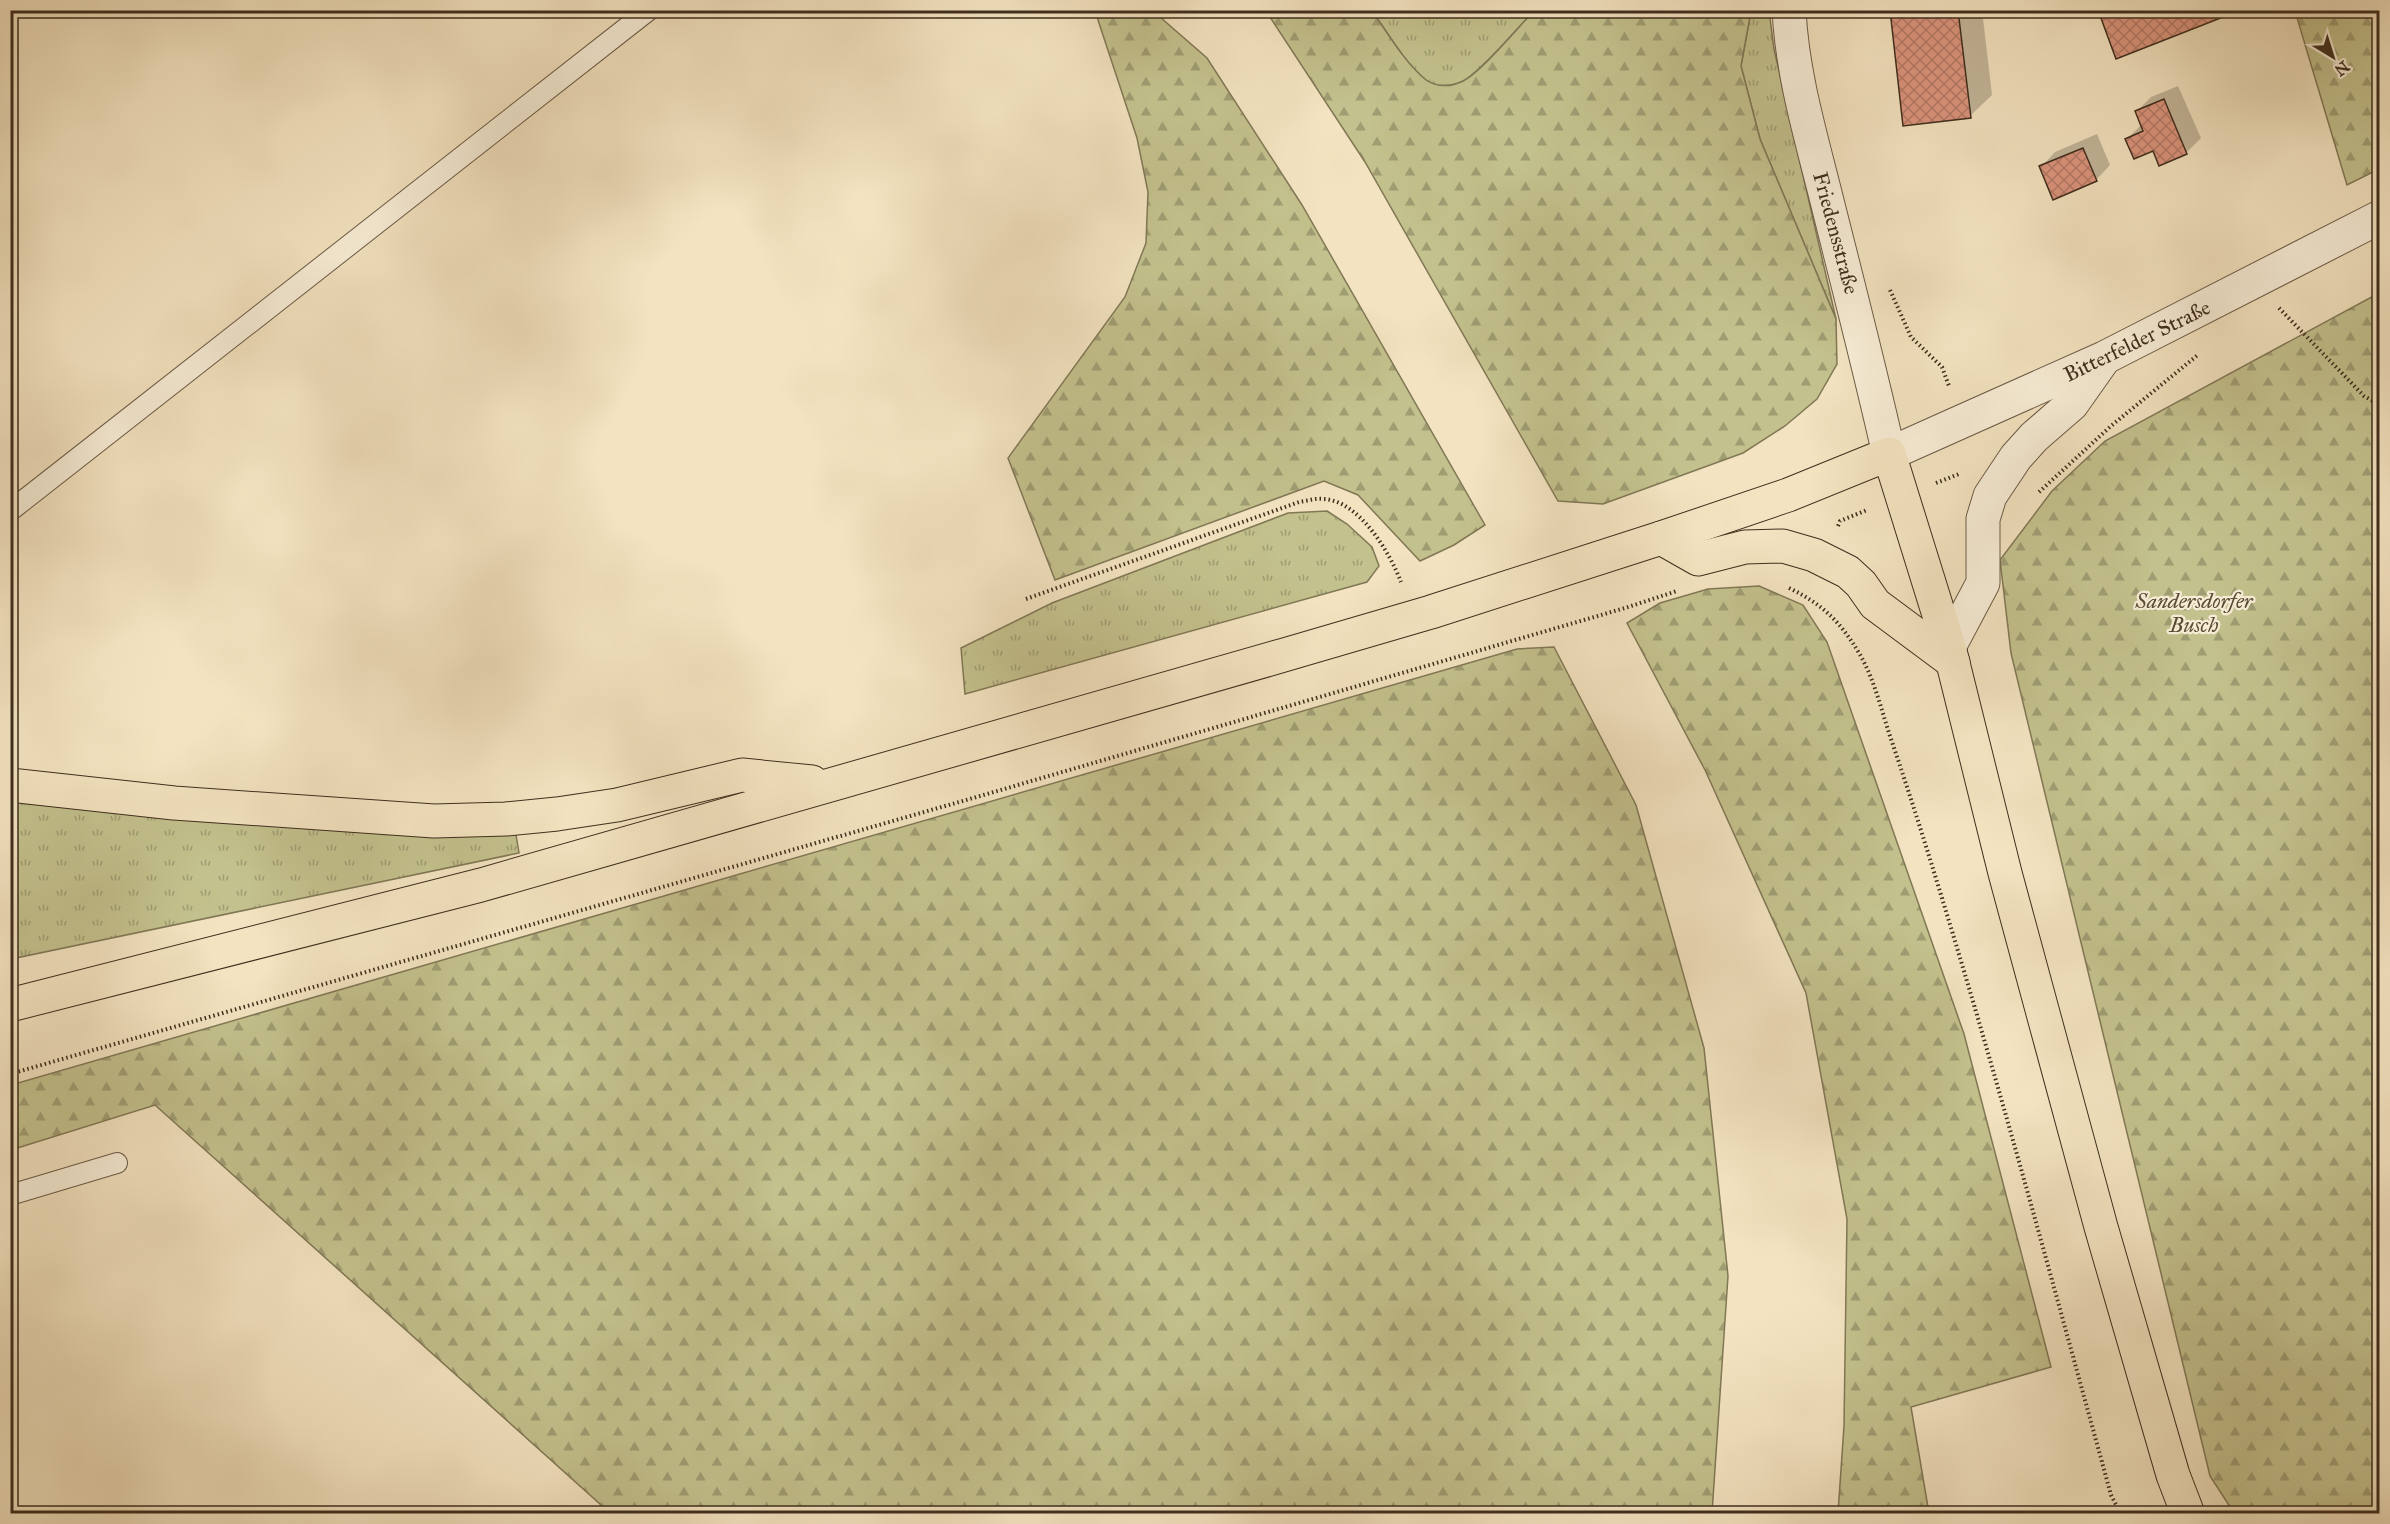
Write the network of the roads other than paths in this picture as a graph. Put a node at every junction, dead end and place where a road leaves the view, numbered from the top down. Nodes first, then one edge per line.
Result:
1 (650, 10) edge
2 (1789, 10) edge
3 (2379, 217) edge
4 (2104, 358) junction
5 (1889, 454) junction
6 (10, 511) edge
7 (1661, 538) junction
8 (1951, 654) junction
9 (829, 784) junction
10 (10, 785) edge
11 (10, 1005) edge
12 (117, 1163) dead end
13 (10, 1195) edge
14 (2188, 1514) edge

1 - 6 lane
2 - 5 street, Friedensstraße
3 - 4 street, Bitterfelder Straße
4 - 5 street, Bitterfelder Straße
4 - 8 street
5 - 7 main road
5 - 8 main road
7 - 8 main road
7 - 9 main road
8 - 14 main road
9 - 10 main road
9 - 11 main road
12 - 13 lane

